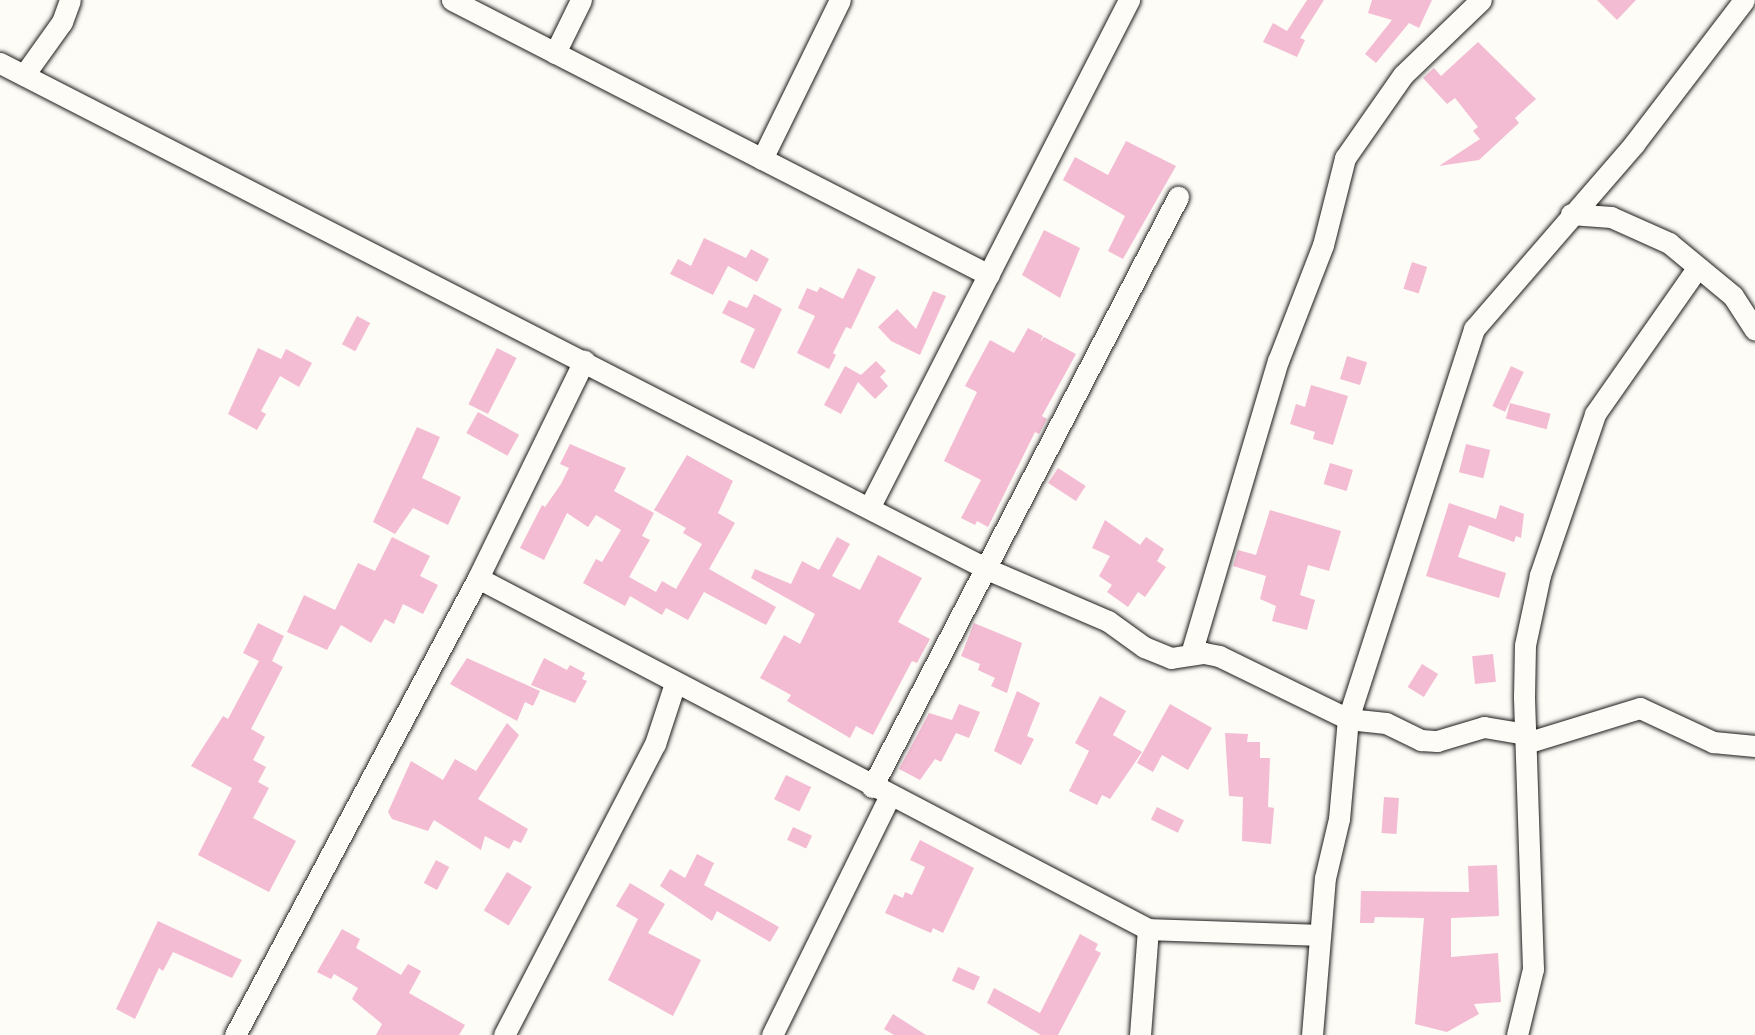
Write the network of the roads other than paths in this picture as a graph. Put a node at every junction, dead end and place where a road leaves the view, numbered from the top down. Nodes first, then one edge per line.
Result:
1 (70, 0) edge
2 (452, 0) edge
3 (581, 0) edge
4 (840, 0) edge
5 (1129, 0) edge
6 (1481, 0) edge
7 (1744, 0) edge
8 (555, 53) junction
9 (0, 63) edge
10 (24, 75) junction
11 (762, 159) junction
12 (1178, 197) dead end
13 (1571, 214) junction
14 (1698, 267) junction
15 (989, 275) junction
16 (1755, 330) edge
17 (584, 361) junction
18 (869, 508) junction
19 (988, 569) junction
20 (478, 578) junction
21 (1191, 654) junction
22 (675, 683) junction
23 (1349, 719) junction
24 (1526, 738) junction
25 (1755, 746) edge
26 (881, 791) junction
27 (1148, 929) junction
28 (1319, 935) junction
29 (238, 1034) edge
30 (504, 1035) edge
31 (772, 1035) edge
32 (1140, 1035) edge
33 (1312, 1035) edge
34 (1517, 1035) edge

1 - 10 street
2 - 8 street
3 - 8 street
4 - 11 street
5 - 15 street
6 - 21 street
7 - 13 street
8 - 11 street
9 - 10 street
10 - 17 street
11 - 15 street
12 - 19 street
13 - 14 street
13 - 23 street
14 - 16 street
14 - 24 street
15 - 18 street
17 - 18 street
17 - 20 street
18 - 19 street
19 - 21 street
19 - 26 street
20 - 22 street
20 - 29 street
21 - 23 street
22 - 26 street
22 - 30 street
23 - 24 street
23 - 28 street
24 - 25 street
24 - 34 street
26 - 27 street
26 - 31 street
27 - 28 street
27 - 32 street
28 - 33 street

